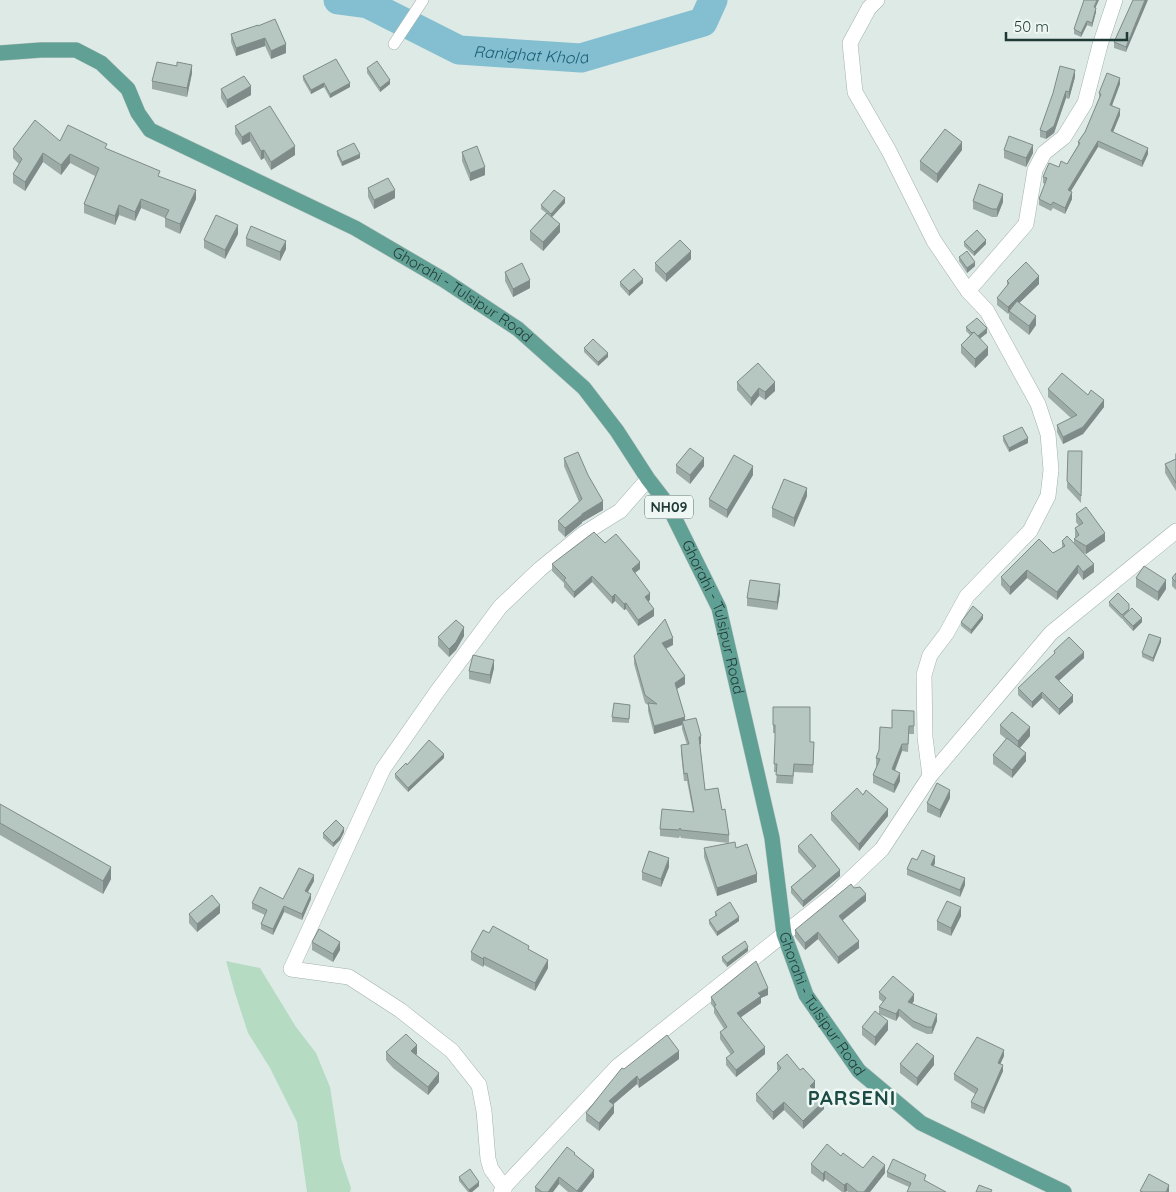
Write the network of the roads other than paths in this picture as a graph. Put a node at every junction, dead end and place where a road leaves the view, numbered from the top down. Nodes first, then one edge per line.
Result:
1 (423, 0) edge
2 (877, 0) edge
3 (1115, 0) edge
4 (394, 44) dead end
5 (0, 53) edge
6 (968, 291) junction
7 (648, 479) junction
8 (1176, 531) edge
9 (930, 776) junction
10 (784, 934) junction
11 (503, 1190) edge
12 (1064, 1192) edge

1 - 4 street
2 - 6 street
3 - 6 street
5 - 7 main road, Ghorahi - Tulsipur Road / NH09
6 - 9 street
7 - 10 main road, Ghorahi - Tulsipur Road / NH09
7 - 11 street
8 - 9 street
9 - 10 street
10 - 11 street
10 - 12 main road, Ghorahi - Tulsipur Road / NH09

